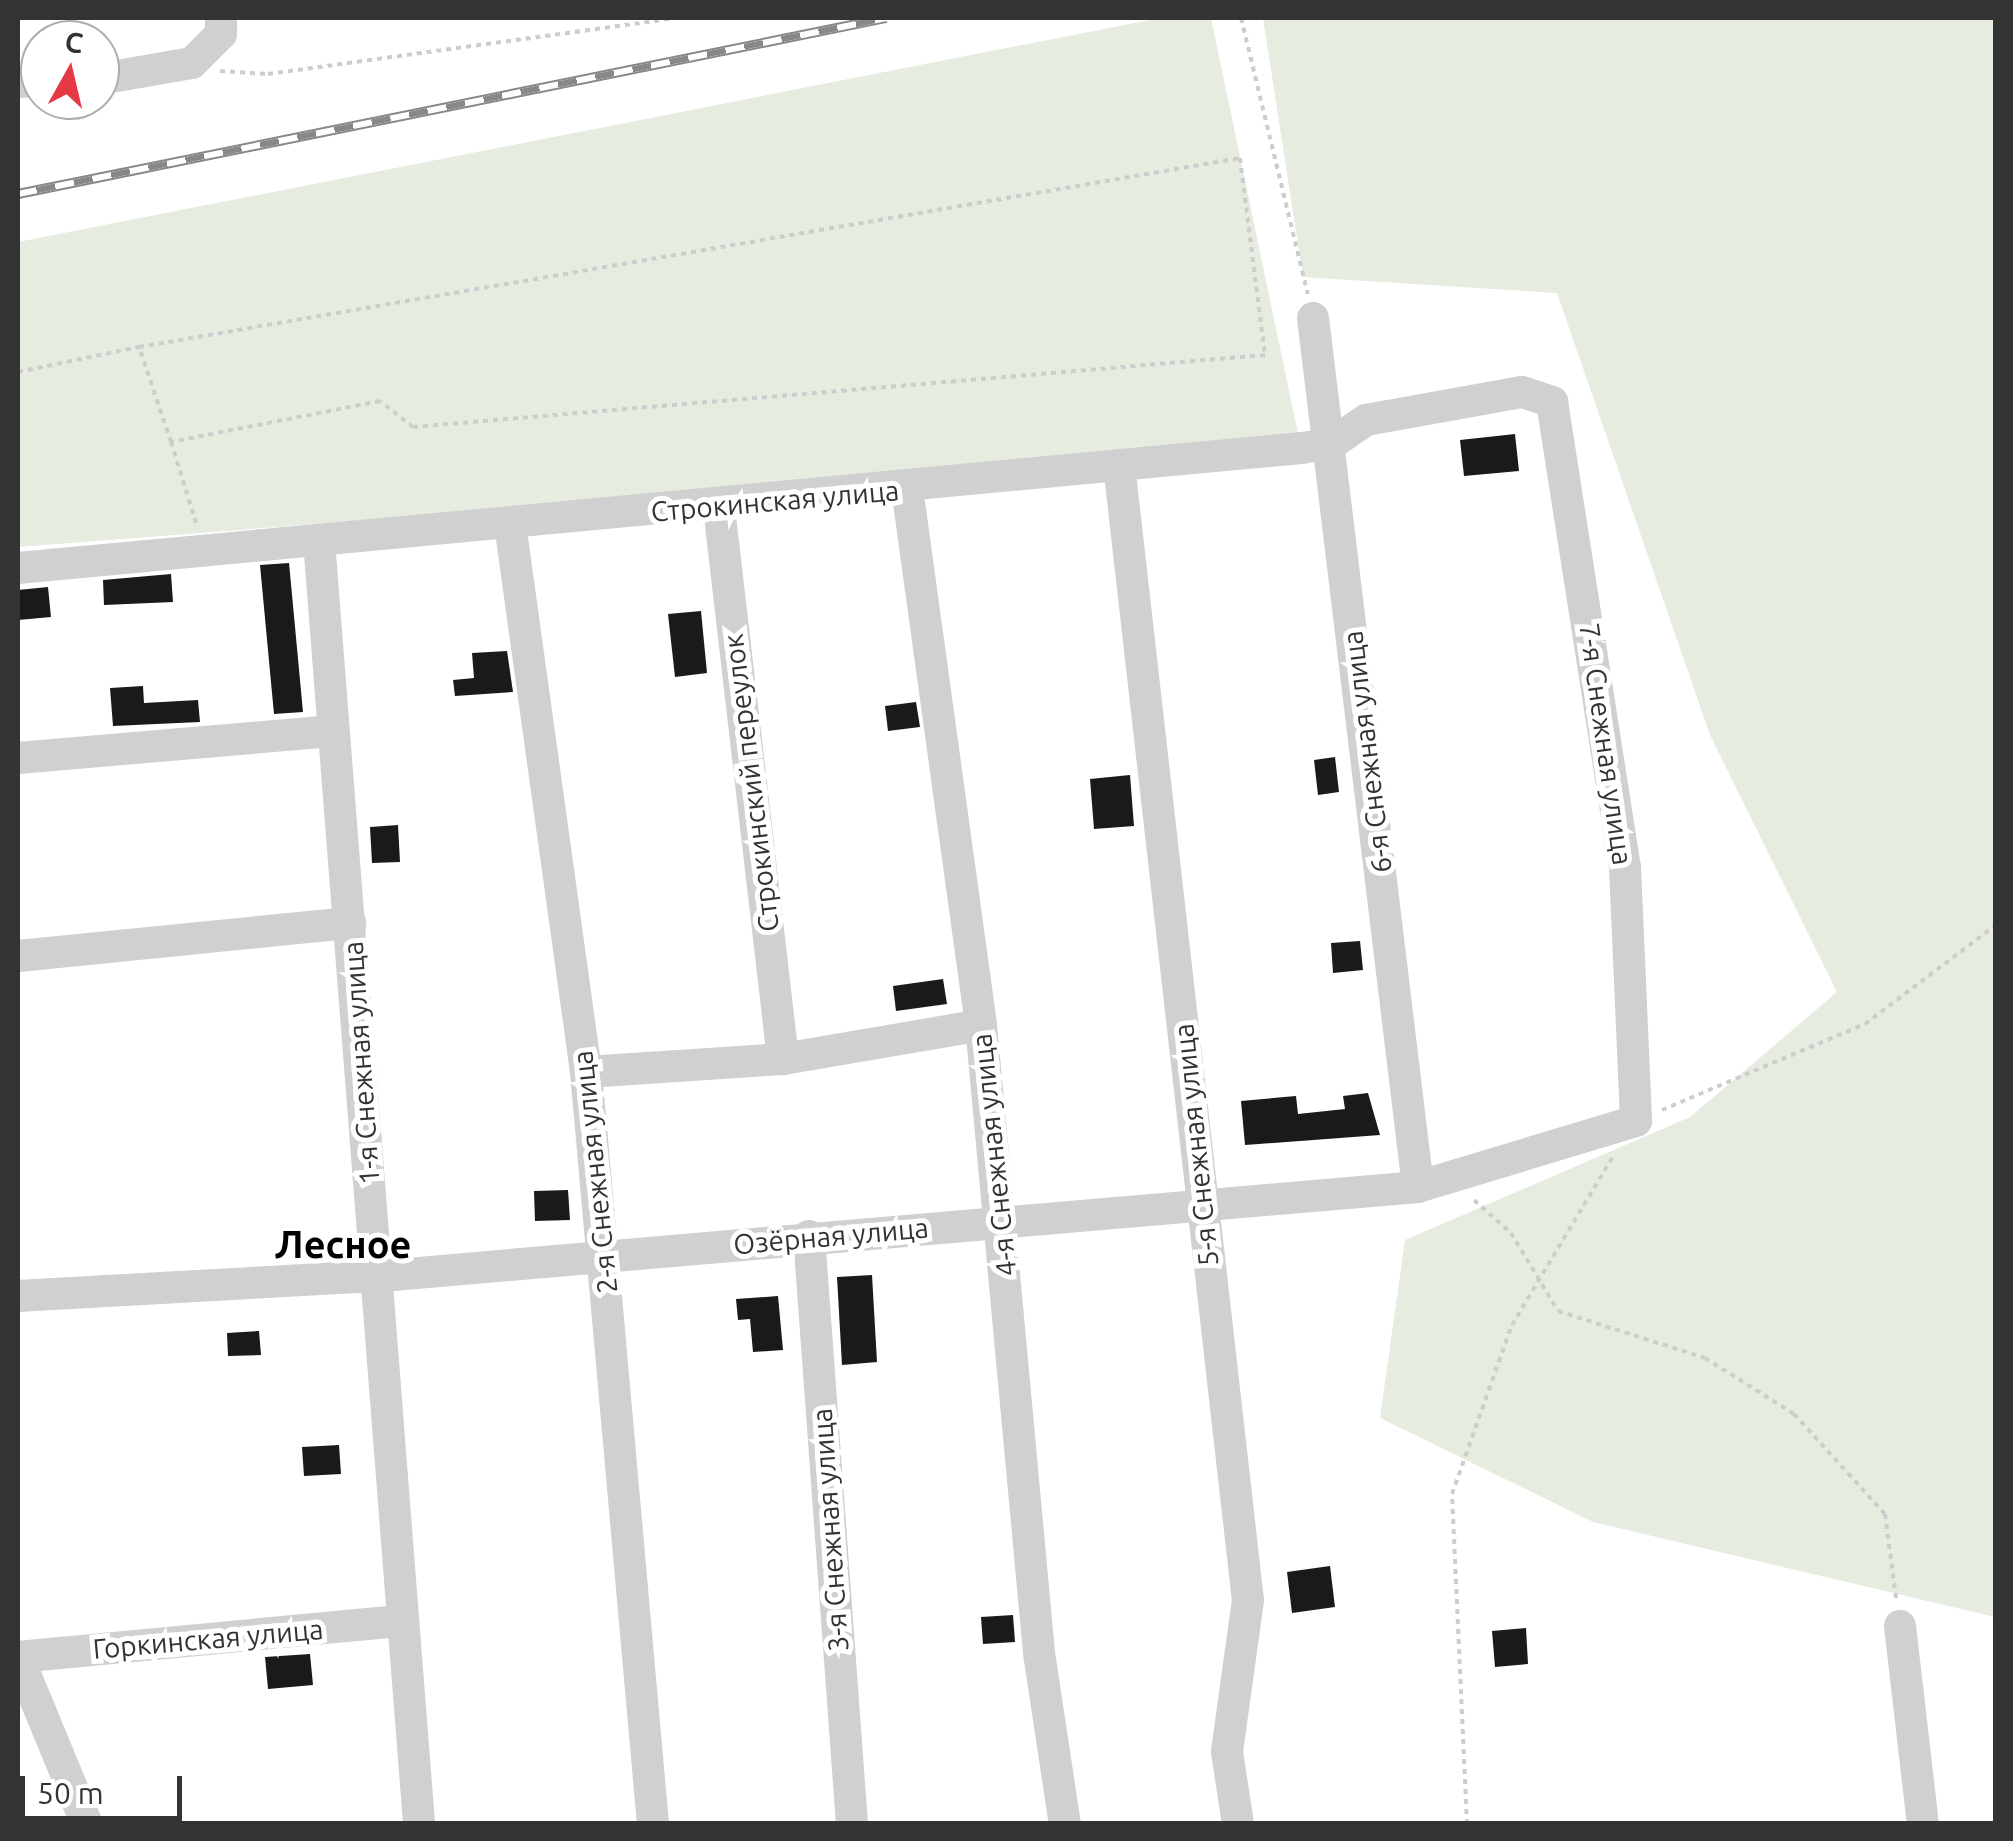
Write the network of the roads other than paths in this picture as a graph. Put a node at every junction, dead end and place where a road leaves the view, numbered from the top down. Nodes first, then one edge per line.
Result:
1 (221, 18) edge
2 (120, 75) edge
3 (1313, 318) road end
4 (1522, 392) joint
5 (1330, 444) junction
6 (1119, 465) junction
7 (907, 488) junction
8 (718, 508) junction
9 (510, 524) junction
10 (319, 541) junction
11 (18, 568) edge
12 (333, 731) junction
13 (18, 758) edge
14 (350, 923) junction
15 (18, 956) edge
16 (980, 1025) junction
17 (782, 1059) junction
18 (586, 1072) junction
19 (1636, 1121) joint
20 (1418, 1186) junction
21 (1202, 1204) junction
22 (1003, 1222) junction
23 (809, 1236) junction
24 (605, 1256) junction
25 (377, 1276) junction
26 (18, 1296) edge
27 (399, 1621) junction
28 (1900, 1626) road end
29 (18, 1656) edge
30 (419, 1823) edge
31 (87, 1824) edge
32 (398, 1824) edge
33 (654, 1824) edge
34 (852, 1824) edge
35 (1064, 1824) edge
36 (1238, 1824) edge
37 (1923, 1824) edge

1 - 2 street
3 - 5 street, 6-я Снежная улица
4 - 5 street, Строкинская улица
4 - 19 street, 7-я Снежная улица
5 - 6 street, Строкинская улица
5 - 20 street, 6-я Снежная улица
6 - 7 street, Строкинская улица
6 - 21 street, 5-я Снежная улица
7 - 8 street, Строкинская улица
7 - 16 street, 4-я Снежная улица
8 - 9 street, Строкинская улица
8 - 17 street, Строкинский переулок
9 - 10 street, Строкинская улица
9 - 18 street, 2-я Снежная улица
10 - 11 street, Строкинская улица
10 - 12 street, 1-я Снежная улица
12 - 13 street
12 - 14 street, 1-я Снежная улица
14 - 15 street
14 - 25 street, 1-я Снежная улица
16 - 17 street
16 - 22 street, 4-я Снежная улица
17 - 18 street
18 - 24 street, 2-я Снежная улица
19 - 20 street, Озёрная улица
20 - 21 street, Озёрная улица
21 - 22 street, Озёрная улица
21 - 36 street, 5-я Снежная улица
22 - 23 street, Озёрная улица
22 - 35 street, 4-я Снежная улица
23 - 24 street, Озёрная улица
23 - 34 street, 3-я Снежная улица
24 - 25 street, Озёрная улица
24 - 33 street, 2-я Снежная улица
25 - 26 street, Озёрная улица
25 - 27 street, 1-я Снежная улица
27 - 29 street, Горкинская улица
27 - 30 street, 1-я Снежная улица
28 - 37 street
29 - 31 street
30 - 32 street

